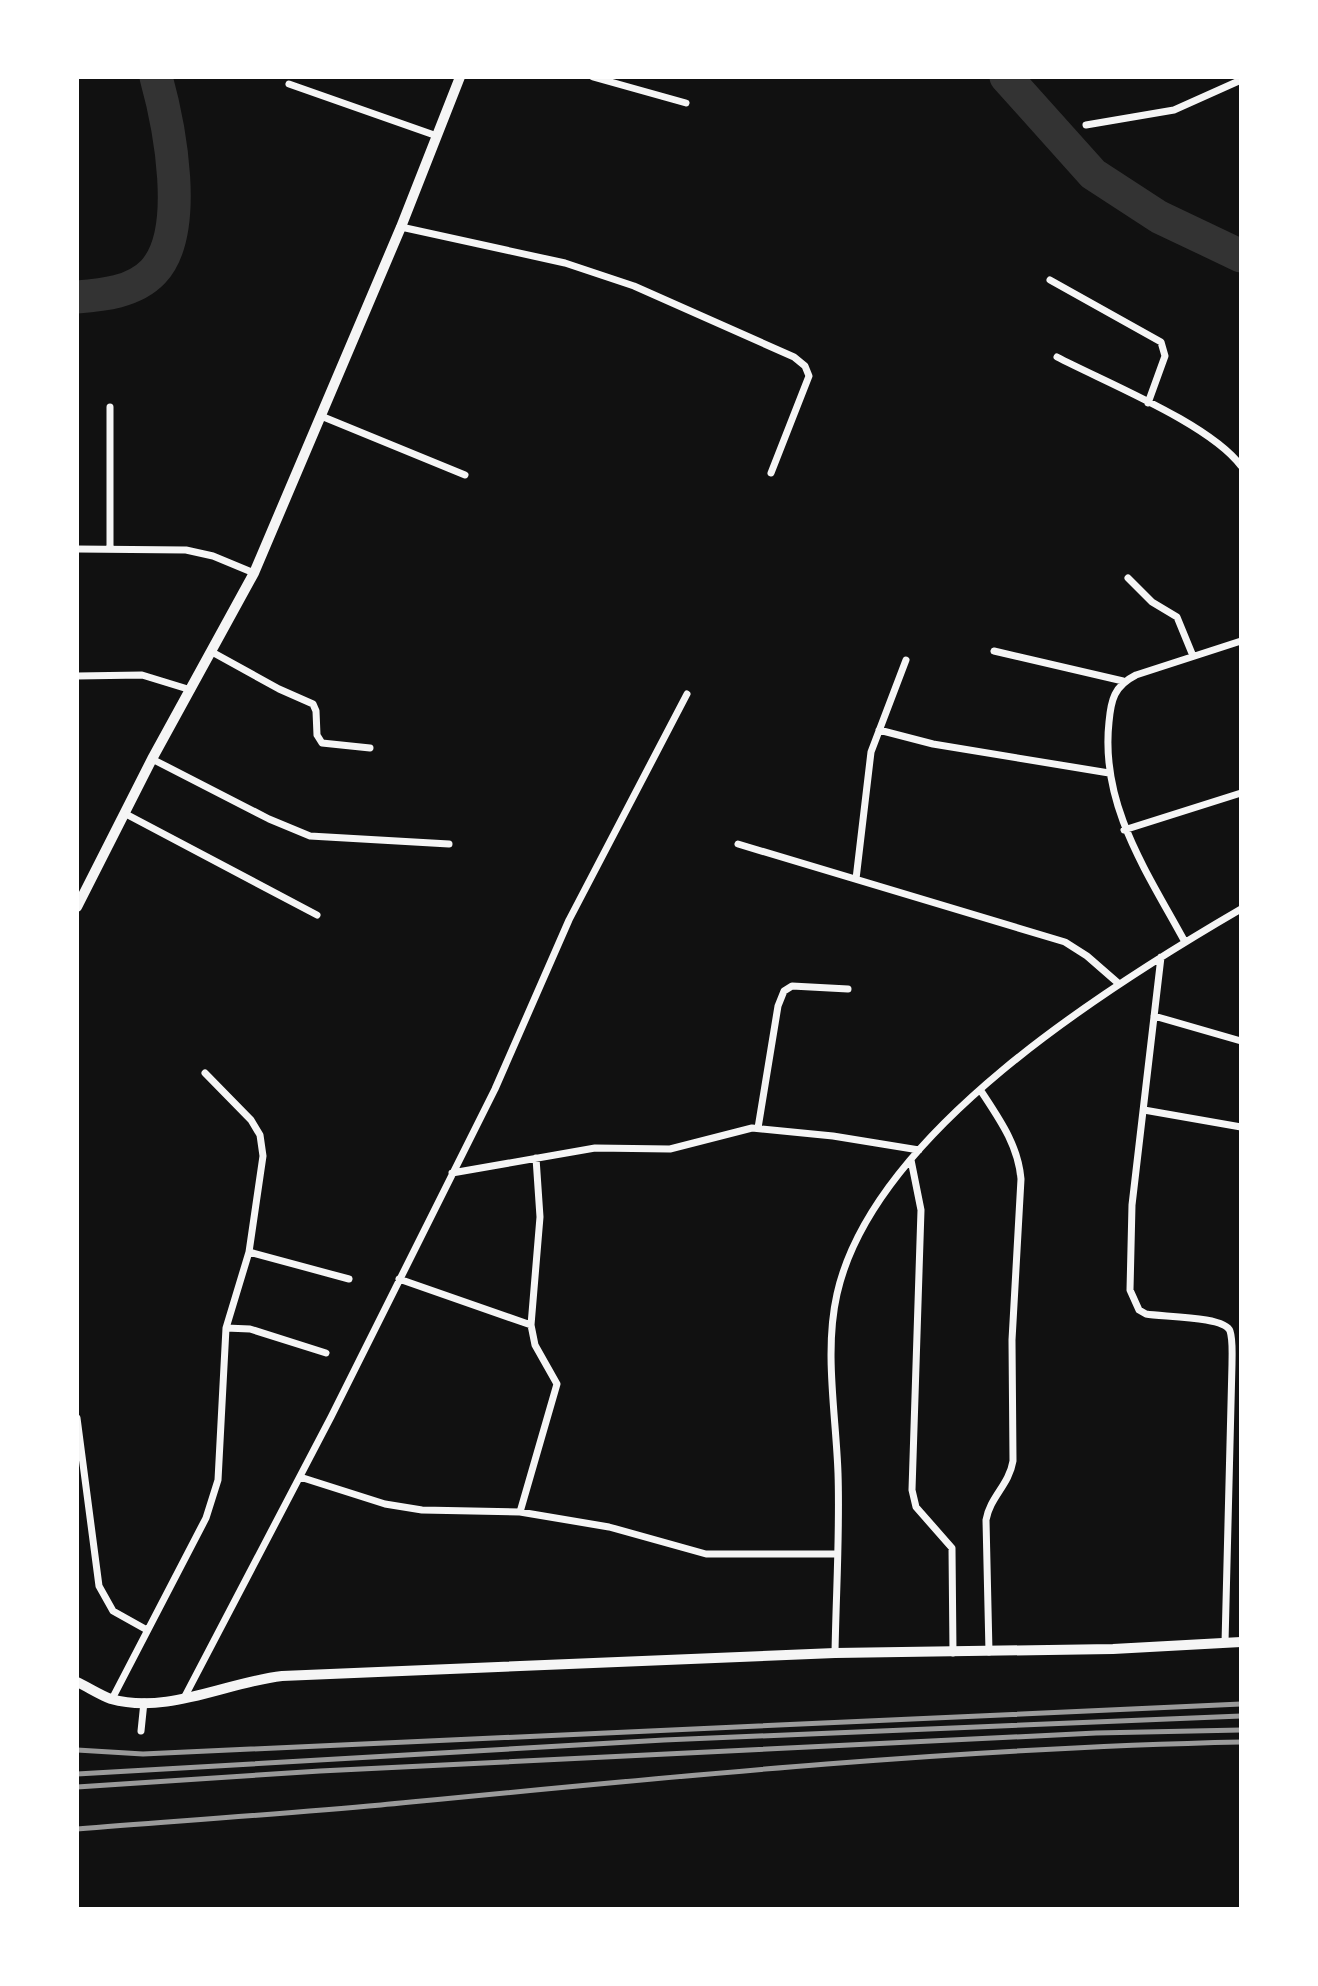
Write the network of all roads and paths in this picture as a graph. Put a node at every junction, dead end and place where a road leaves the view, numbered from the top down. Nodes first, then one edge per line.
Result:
1 (460, 77) edge
2 (593, 77) edge
3 (1241, 80) edge
4 (289, 84) dead end
5 (686, 103) dead end
6 (1086, 125) dead end
7 (437, 136) junction
8 (401, 226) junction
9 (1049, 280) dead end
10 (1057, 357) dead end
11 (1147, 403) junction
12 (110, 407) dead end
13 (321, 416) junction
14 (1241, 466) edge
15 (771, 473) dead end
16 (465, 475) dead end
17 (110, 549) junction
18 (77, 550) edge
19 (254, 573) junction
20 (1128, 578) dead end
21 (1241, 641) edge
22 (994, 651) dead end
23 (212, 652) junction
24 (1193, 656) junction
25 (906, 660) dead end
26 (77, 676) edge
27 (1123, 681) junction
28 (192, 690) junction
29 (687, 694) dead end
30 (879, 730) junction
31 (370, 748) dead end
32 (152, 759) junction
33 (1109, 773) junction
34 (1241, 793) edge
35 (124, 813) junction
36 (1124, 830) junction
37 (449, 844) dead end
38 (738, 844) dead end
39 (856, 879) junction
40 (77, 907) edge
41 (1241, 909) edge
42 (317, 915) dead end
43 (1185, 942) junction
44 (1161, 957) junction
45 (1118, 984) junction
46 (848, 989) dead end
47 (1154, 1016) junction
48 (1241, 1041) edge
49 (205, 1073) dead end
50 (981, 1091) junction
51 (1144, 1110) junction
52 (1241, 1127) edge
53 (758, 1128) junction
54 (919, 1150) junction
55 (536, 1158) junction
56 (911, 1160) junction
57 (452, 1173) junction
58 (249, 1252) junction
59 (349, 1279) dead end
60 (399, 1279) junction
61 (531, 1325) junction
62 (226, 1328) junction
63 (326, 1353) dead end
64 (77, 1418) edge
65 (300, 1477) junction
66 (520, 1512) junction
67 (837, 1554) junction
68 (147, 1630) junction
69 (1241, 1642) edge
70 (1225, 1643) junction
71 (989, 1652) junction
72 (835, 1653) junction
73 (953, 1653) junction
74 (77, 1682) edge
75 (111, 1699) junction
76 (184, 1699) junction
77 (144, 1702) junction
78 (141, 1731) dead end

1 - 7 street
2 - 5 street
3 - 6 street
4 - 7 street
7 - 8 street
8 - 13 street
8 - 15 street
9 - 11 street
10 - 11 street
11 - 14 street
12 - 17 street
13 - 16 street
13 - 19 street
17 - 18 street
17 - 19 street
19 - 23 street
20 - 24 street
21 - 24 street
22 - 27 street
23 - 28 street
23 - 31 street
24 - 27 street
25 - 30 street
26 - 28 street
27 - 33 street
28 - 32 street
29 - 57 street
30 - 33 street
30 - 39 street
32 - 35 street
32 - 37 street
33 - 36 street
34 - 36 street
35 - 40 street
35 - 42 street
36 - 43 street
38 - 39 street
39 - 45 street
41 - 43 street
43 - 44 street
44 - 45 street
44 - 47 street
45 - 50 street
46 - 53 street
47 - 48 street
47 - 51 street
49 - 58 street
50 - 54 street
50 - 71 street
51 - 52 street
51 - 70 street
53 - 54 street
53 - 55 street
54 - 56 street
55 - 57 street
55 - 61 street
56 - 67 street
56 - 73 street
57 - 60 street
58 - 59 street
58 - 62 street
60 - 61 street
60 - 65 street
61 - 66 street
62 - 63 street
62 - 68 street
64 - 68 street
65 - 66 street
65 - 76 street
66 - 67 street
67 - 72 street
68 - 75 street
69 - 70 street
70 - 71 street
71 - 73 street
72 - 73 street
72 - 76 street
74 - 75 street
75 - 77 street
76 - 77 street
77 - 78 street

